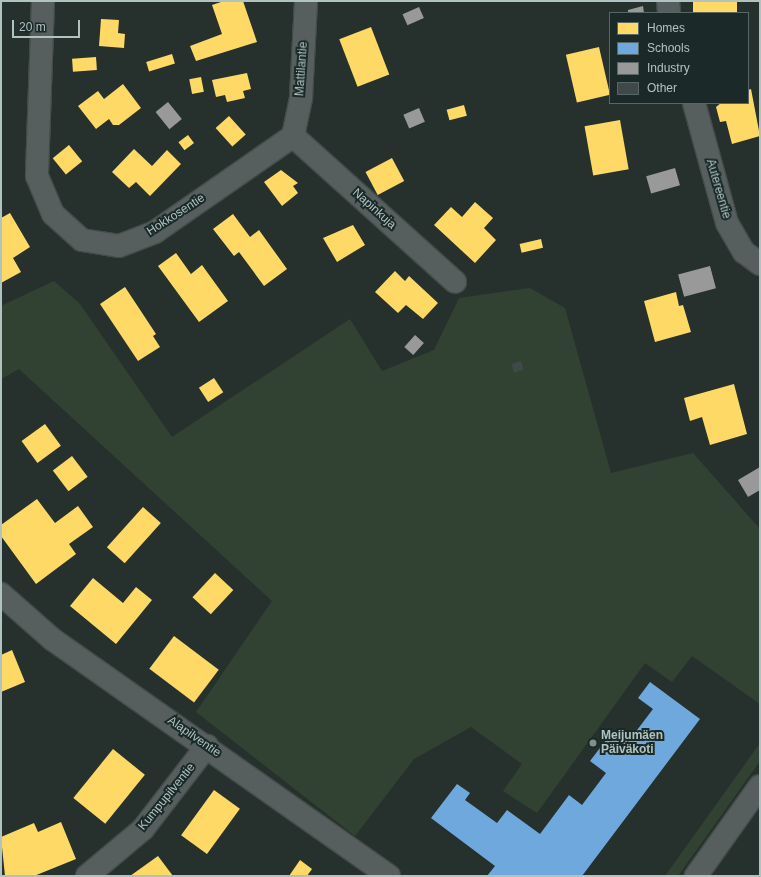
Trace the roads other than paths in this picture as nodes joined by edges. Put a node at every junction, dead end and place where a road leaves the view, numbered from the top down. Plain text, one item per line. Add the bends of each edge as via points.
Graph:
1 (43, 1) edge
2 (306, 1) edge
3 (668, 1) edge
4 (669, 12) edge
5 (694, 104) edge
6 (294, 136) junction
7 (760, 264) edge
8 (455, 282) dead end
9 (1, 594) edge
10 (207, 746) junction
11 (760, 786) edge
12 (87, 876) edge
13 (389, 876) edge
14 (696, 876) edge

1 - 6 street, Hokkosentie via 37,176 53,214 82,240 119,246 155,232
2 - 6 street, Mattilantie via 301,97
3 - 4 street
5 - 7 street, Autereentie via 727,223 744,252
6 - 8 street, Napinkuja
9 - 10 street, Alapilventie via 52,639
10 - 12 street, Kumpupilventie via 143,829
10 - 13 street, Alapilventie
11 - 14 street

